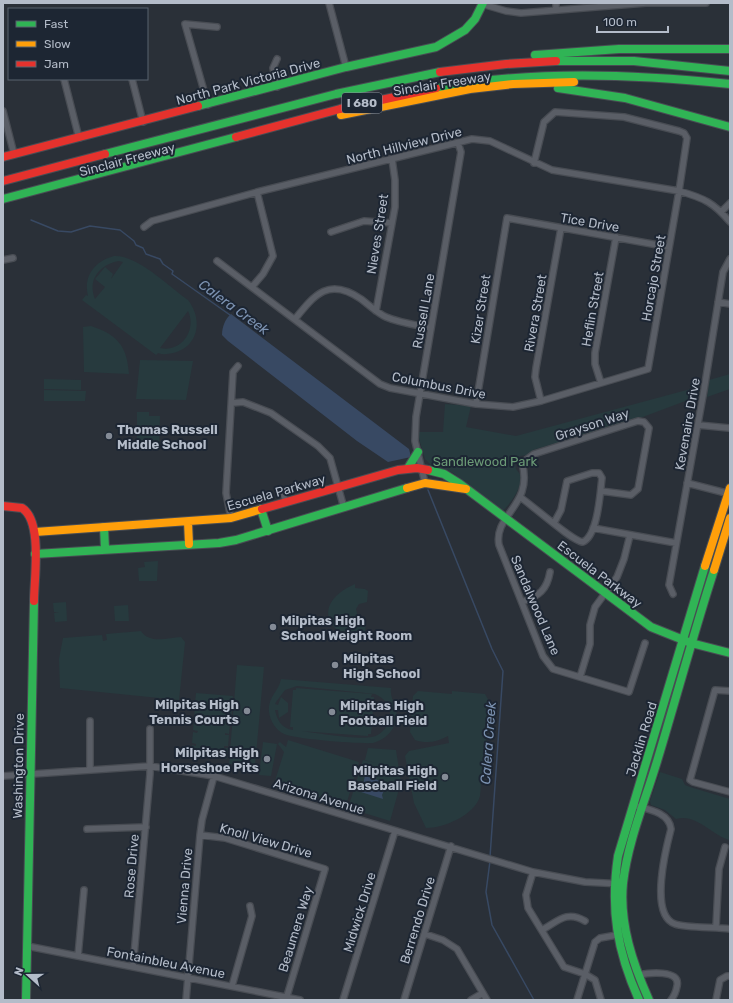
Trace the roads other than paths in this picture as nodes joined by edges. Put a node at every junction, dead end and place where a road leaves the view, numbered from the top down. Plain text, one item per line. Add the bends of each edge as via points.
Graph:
1 (330, 3) edge
2 (556, 3) edge
3 (706, 3) edge
4 (483, 4) edge
5 (556, 10) junction
6 (217, 27) dead end
7 (730, 49) edge
8 (277, 59) dead end
9 (346, 67) junction
10 (472, 67) junction
11 (730, 71) edge
12 (64, 80) edge
13 (132, 80) edge
14 (730, 84) edge
15 (277, 87) junction
16 (474, 89) junction
17 (730, 90) edge
18 (208, 105) junction
19 (3, 111) edge
20 (143, 122) junction
21 (730, 127) edge
22 (79, 138) junction
23 (458, 143) junction
24 (14, 154) junction
25 (3, 157) edge
26 (392, 159) junction
27 (534, 163) junction
28 (3, 182) edge
29 (679, 191) junction
30 (257, 192) junction
31 (3, 198) edge
32 (730, 203) edge
33 (3, 205) edge
34 (721, 212) junction
35 (507, 218) joint
36 (730, 222) edge
37 (392, 223) junction
38 (144, 227) dead end
39 (561, 228) junction
40 (331, 232) dead end
41 (616, 238) junction
42 (670, 247) junction
43 (13, 258) dead end
44 (730, 259) edge
45 (3, 260) edge
46 (217, 261) dead end
47 (252, 287) junction
48 (718, 302) junction
49 (730, 304) edge
50 (376, 311) junction
51 (295, 319) junction
52 (431, 328) junction
53 (238, 366) dead end
54 (648, 369) joint
55 (601, 383) junction
56 (420, 393) junction
57 (541, 402) junction
58 (232, 403) junction
59 (476, 404) junction
60 (698, 425) junction
61 (729, 428) dead end
62 (418, 452) junction
63 (534, 454) joint
64 (408, 468) junction
65 (423, 468) junction
66 (425, 483) junction
67 (688, 483) junction
68 (338, 487) junction
69 (467, 490) junction
70 (600, 491) junction
71 (284, 492) dead end
72 (729, 492) edge
73 (520, 497) junction
74 (286, 502) junction
75 (3, 506) edge
76 (344, 508) junction
77 (261, 509) junction
78 (230, 518) junction
79 (730, 518) edge
80 (506, 520) junction
81 (188, 522) junction
82 (554, 523) junction
83 (104, 527) junction
84 (593, 528) junction
85 (268, 531) junction
86 (35, 532) junction
87 (630, 535) junction
88 (676, 543) junction
89 (189, 544) junction
90 (105, 550) junction
91 (35, 554) junction
92 (550, 572) dead end
93 (606, 592) junction
94 (673, 594) dead end
95 (522, 602) junction
96 (682, 639) junction
97 (645, 643) dead end
98 (691, 643) junction
99 (730, 653) edge
100 (580, 677) junction
101 (730, 691) edge
102 (90, 721) dead end
103 (150, 730) dead end
104 (150, 766) junction
105 (90, 769) junction
106 (30, 775) junction
107 (3, 776) edge
108 (214, 776) junction
109 (730, 792) edge
110 (633, 805) junction
111 (642, 808) junction
112 (146, 827) junction
113 (87, 829) dead end
114 (395, 830) junction
115 (200, 835) junction
116 (451, 846) junction
117 (726, 847) dead end
118 (325, 869) joint
119 (533, 872) junction
120 (614, 884) junction
121 (623, 884) junction
122 (84, 890) dead end
123 (250, 906) dead end
124 (585, 921) dead end
125 (716, 927) junction
126 (730, 929) edge
127 (542, 930) junction
128 (425, 934) junction
129 (617, 934) junction
130 (27, 946) junction
131 (78, 956) junction
132 (133, 967) junction
133 (584, 974) junction
134 (638, 976) junction
135 (730, 976) edge
136 (187, 978) junction
137 (232, 986) junction
138 (483, 993) junction
139 (287, 996) junction
140 (26, 1000) edge
141 (186, 1000) edge
142 (300, 1000) edge
143 (343, 1000) edge
144 (404, 1000) edge
145 (471, 1000) edge
146 (487, 1000) edge
147 (577, 1000) edge
148 (601, 1000) edge
149 (639, 1000) edge
150 (649, 1000) edge
151 (670, 1000) edge
152 (716, 1000) edge

1 - 9 street
2 - 5 street
3 - 5 street via 646,3
4 - 5 street via 521,13
4 - 9 main road, North Park Victoria Drive via 465,30 436,47
6 - 18 street via 185,24
7 - 10 main road via 583,51 530,55
8 - 15 street via 273,68
9 - 15 main road, North Park Victoria Drive
10 - 11 main road, Sinclair Freeway / I 680 via 517,62 584,60 648,62
10 - 28 main road, Sinclair Freeway / I 680 via 333,94
12 - 22 street
13 - 20 street
14 - 31 main road, I 680 via 658,77 580,75 515,78 430,88 354,104
15 - 18 main road, North Park Victoria Drive
16 - 17 main road, Sinclair Freeway / I 680 via 513,84 598,81
16 - 21 main road via 536,87 604,92 654,103
16 - 33 main road, Sinclair Freeway / I 680 via 407,100 341,115
18 - 20 main road, North Park Victoria Drive
19 - 24 street
20 - 22 main road, North Park Victoria Drive
22 - 24 main road, North Park Victoria Drive
23 - 26 street, North Hillview Drive
23 - 27 street, North Hillview Drive via 472,139 490,141
23 - 52 street, Russell Lane via 461,152
24 - 25 main road, North Park Victoria Drive
26 - 30 street, North Hillview Drive
26 - 37 street, Nieves Street via 396,180
27 - 29 street, North Hillview Drive via 552,170
27 - 29 street, Horcajo Street via 544,122 555,112 624,117 684,133 687,145
29 - 34 street, North Hillview Drive via 711,202
29 - 42 street, Horcajo Street
30 - 38 street, North Hillview Drive via 152,221
30 - 47 street via 273,256
32 - 34 street
34 - 36 street, North Hillview Drive
35 - 39 street, Tice Drive
35 - 59 street, Kizer Street
37 - 40 street via 364,221
37 - 50 street, Nieves Street
39 - 41 street, Tice Drive
39 - 57 street, Rivera Street via 536,368
41 - 42 street, Tice Drive
41 - 55 street, Heflin Street via 595,354 595,364
42 - 54 street, Horcajo Street
43 - 45 street
44 - 48 street, Kevenaire Drive via 723,272
46 - 47 street, Columbus Drive
47 - 51 street, Columbus Drive
48 - 49 street
48 - 60 street, Kevenaire Drive
50 - 51 street via 340,289 320,292 308,302
50 - 52 street via 387,317
51 - 56 street, Columbus Drive via 380,384
52 - 56 street, Russell Lane
53 - 58 street via 233,372
54 - 55 street, Columbus Drive
55 - 57 street, Columbus Drive
56 - 59 street, Columbus Drive
56 - 62 street, Russell Lane via 415,433
57 - 59 street, Columbus Drive via 513,407
58 - 68 street via 243,402 272,413 318,446 330,458
58 - 78 street via 226,493
60 - 61 street
60 - 67 street, Kevenaire Drive
62 - 64 main road
62 - 65 street, Russell Lane
63 - 70 street, Grayson Way via 638,421 644,422 649,428 638,489 631,495
63 - 73 street, Sandalwood Lane via 522,463 525,475 524,489
64 - 65 main road, Escuela Parkway
64 - 68 main road, Escuela Parkway
65 - 66 street, Russell Lane
65 - 69 main road, Escuela Parkway via 454,479
66 - 69 main road, Escuela Parkway
66 - 76 main road, Escuela Parkway
67 - 72 street
67 - 88 street, Kevenaire Drive
68 - 74 main road, Escuela Parkway
68 - 76 street
69 - 80 main road, Escuela Parkway
70 - 82 street via 602,478 599,473 592,472 567,480 561,510
70 - 84 street
71 - 74 street
72 - 96 main road, Jacklin Road
73 - 80 street, Sandalwood Lane
73 - 82 street
74 - 77 main road, Escuela Parkway
75 - 86 main road, Washington Drive via 19,507 27,511 33,521
76 - 85 main road, Escuela Parkway
77 - 78 main road, Escuela Parkway
77 - 85 main road
78 - 81 main road, Escuela Parkway
79 - 98 main road, Jacklin Road
80 - 93 main road, Escuela Parkway
80 - 95 street, Sandalwood Lane via 500,529 498,540
81 - 83 main road, Escuela Parkway
81 - 89 main road
82 - 84 street via 581,542 586,540
83 - 86 main road, Escuela Parkway
83 - 90 main road
84 - 87 street
85 - 89 main road, Escuela Parkway via 219,543
86 - 91 main road, Washington Drive
87 - 88 street
87 - 93 street via 616,578
88 - 94 street, Kevenaire Drive via 669,585
89 - 90 main road, Escuela Parkway
90 - 91 main road, Escuela Parkway
91 - 106 main road, Washington Drive
92 - 95 street via 545,589
93 - 96 main road, Escuela Parkway via 651,627
93 - 100 street via 595,608 590,625 590,644
95 - 100 street, Sandalwood Lane via 543,656 553,669
96 - 98 main road, Escuela Parkway
96 - 110 main road, Jacklin Road
97 - 100 street, Sandalwood Lane via 629,692
98 - 99 main road, Escuela Parkway
98 - 111 main road, Jacklin Road
101 - 109 street via 715,690 690,780
102 - 105 street
103 - 104 street, Rose Drive
104 - 105 street, Arizona Avenue
104 - 108 street, Arizona Avenue
104 - 112 street, Rose Drive
105 - 106 street, Arizona Avenue
106 - 107 street, Arizona Avenue
106 - 130 main road, Washington Drive
108 - 114 street, Arizona Avenue
108 - 115 street, Vienna Drive
110 - 111 street
110 - 120 main road, Jacklin Road via 618,856
111 - 121 main road, Jacklin Road via 632,839
111 - 125 street via 663,815 670,823 662,872 662,908 666,917 674,924
112 - 113 street
112 - 132 street, Rose Drive
114 - 116 street, Arizona Avenue
114 - 143 street, Midwick Drive
115 - 118 street, Knoll View Drive via 225,838
115 - 136 street, Vienna Drive
116 - 119 street, Arizona Avenue
116 - 128 street, Berrendo Drive
117 - 125 street via 719,869
118 - 139 street, Beaumere Way
119 - 120 street, Arizona Avenue via 585,882
119 - 127 street via 526,895 528,908
120 - 121 street, Arizona Avenue
120 - 129 main road, Jacklin Road
121 - 134 main road, Jacklin Road via 625,932
122 - 131 street
123 - 137 street via 252,916
124 - 127 street via 576,916 568,916
125 - 126 street
127 - 133 street via 564,967
128 - 138 street via 443,940 457,949
128 - 144 street, Berrendo Drive
129 - 133 street via 600,938 595,942
129 - 149 main road, Jacklin Road via 630,980
130 - 131 street, Fontainbleu Avenue
130 - 140 main road, Washington Drive
131 - 132 street, Fontainbleu Avenue
132 - 136 street, Fontainbleu Avenue
133 - 147 street
133 - 148 street via 595,980
134 - 150 main road, Jacklin Road
134 - 151 street via 648,973 671,975 676,978 678,982 675,996
135 - 152 street via 720,980
136 - 137 street, Fontainbleu Avenue
136 - 141 street, Vienna Drive
137 - 139 street, Fontainbleu Avenue
138 - 145 street
138 - 146 street
139 - 142 street, Fontainbleu Avenue

